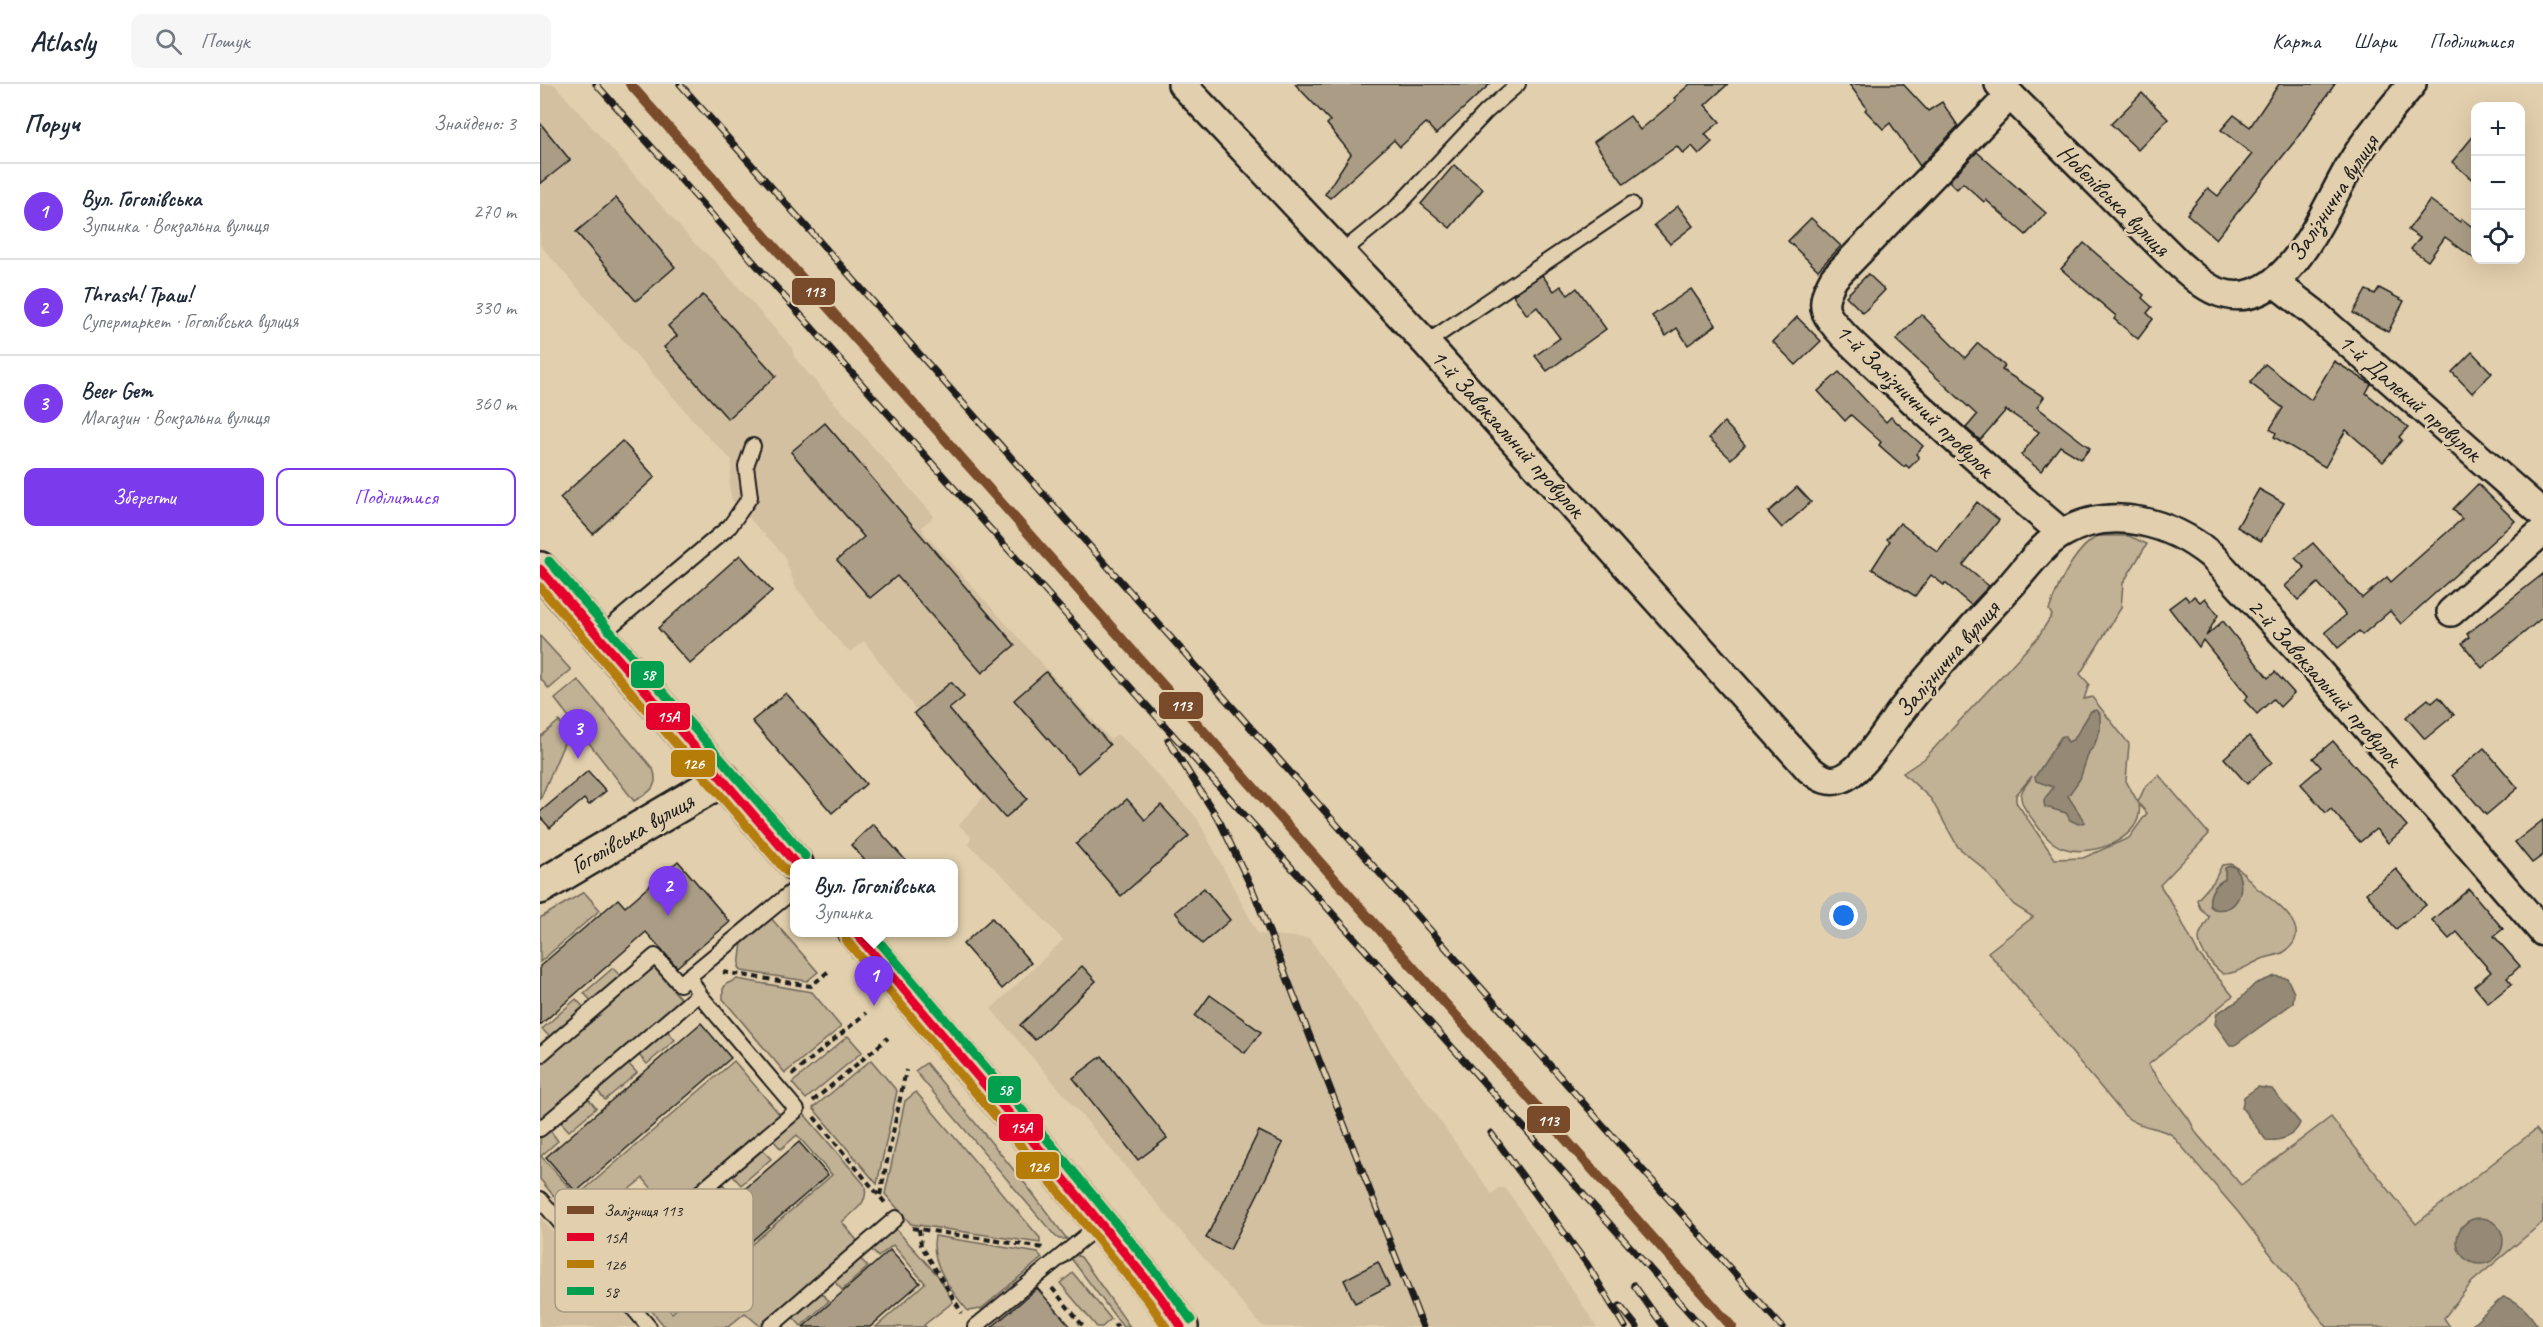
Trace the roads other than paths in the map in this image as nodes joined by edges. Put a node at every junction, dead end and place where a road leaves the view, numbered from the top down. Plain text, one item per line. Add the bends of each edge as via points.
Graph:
1 (1182, 84) edge
2 (1518, 84) edge
3 (2412, 84) edge
4 (2004, 90) edge
5 (1632, 204) dead end
6 (1342, 252) junction
7 (2275, 283) junction
8 (2241, 295) joint
9 (1426, 343) junction
10 (753, 446) dead end
11 (2543, 514) edge
12 (2543, 531) edge
13 (2062, 533) junction
14 (540, 569) edge
15 (540, 592) edge
16 (2451, 612) dead end
17 (598, 637) junction
18 (1832, 781) joint
19 (716, 783) junction
20 (791, 859) edge
21 (790, 878) edge
22 (540, 887) edge
23 (790, 894) edge
24 (2543, 932) edge
25 (841, 937) edge
26 (858, 937) edge
27 (694, 972) junction
28 (699, 994) junction
29 (540, 1055) edge
30 (540, 1129) edge
31 (705, 1189) edge
32 (540, 1199) edge
33 (555, 1217) edge
34 (896, 1218) road end
35 (1087, 1235) junction
36 (636, 1312) edge
37 (649, 1327) edge
38 (770, 1327) edge
39 (975, 1327) edge
40 (1158, 1327) edge
41 (1181, 1327) edge

1 - 6 street, 1-й Завокзальний провулок
2 - 6 lane via 1486,112 1396,208
3 - 7 street, Залізнична вулиця via 2351,164 2324,217
4 - 8 street, Нобелівська вулиця via 2180,265 2204,285 2223,294
4 - 13 street, 1-й Залізничний провулок via 1834,278 1824,300 1831,321 1858,349 1983,467
5 - 9 lane
6 - 9 street, 1-й Завокзальний провулок
7 - 8 street, Залізнична вулиця
7 - 11 street, 1-й Далекий провулок
9 - 18 street, 1-й Завокзальний провулок via 1809,769
10 - 17 lane via 746,466 750,497 730,526
12 - 16 street
13 - 18 street, Залізнична вулиця via 1979,620 1857,768
13 - 24 street, 2-й Завокзальний провулок via 2114,518 2140,520 2185,537 2211,555 2318,671
14 - 17 main road
15 - 19 main road
17 - 19 main road
19 - 20 main road
19 - 21 main road
19 - 22 main road, Гоголівська вулиця
23 - 27 lane
25 - 35 main road
26 - 41 main road via 1098,1219
27 - 28 lane
27 - 29 lane via 680,984 655,956
28 - 30 lane
28 - 31 lane via 777,1087 801,1108
32 - 33 lane
34 - 38 lane
35 - 39 lane
35 - 40 main road
36 - 37 lane

